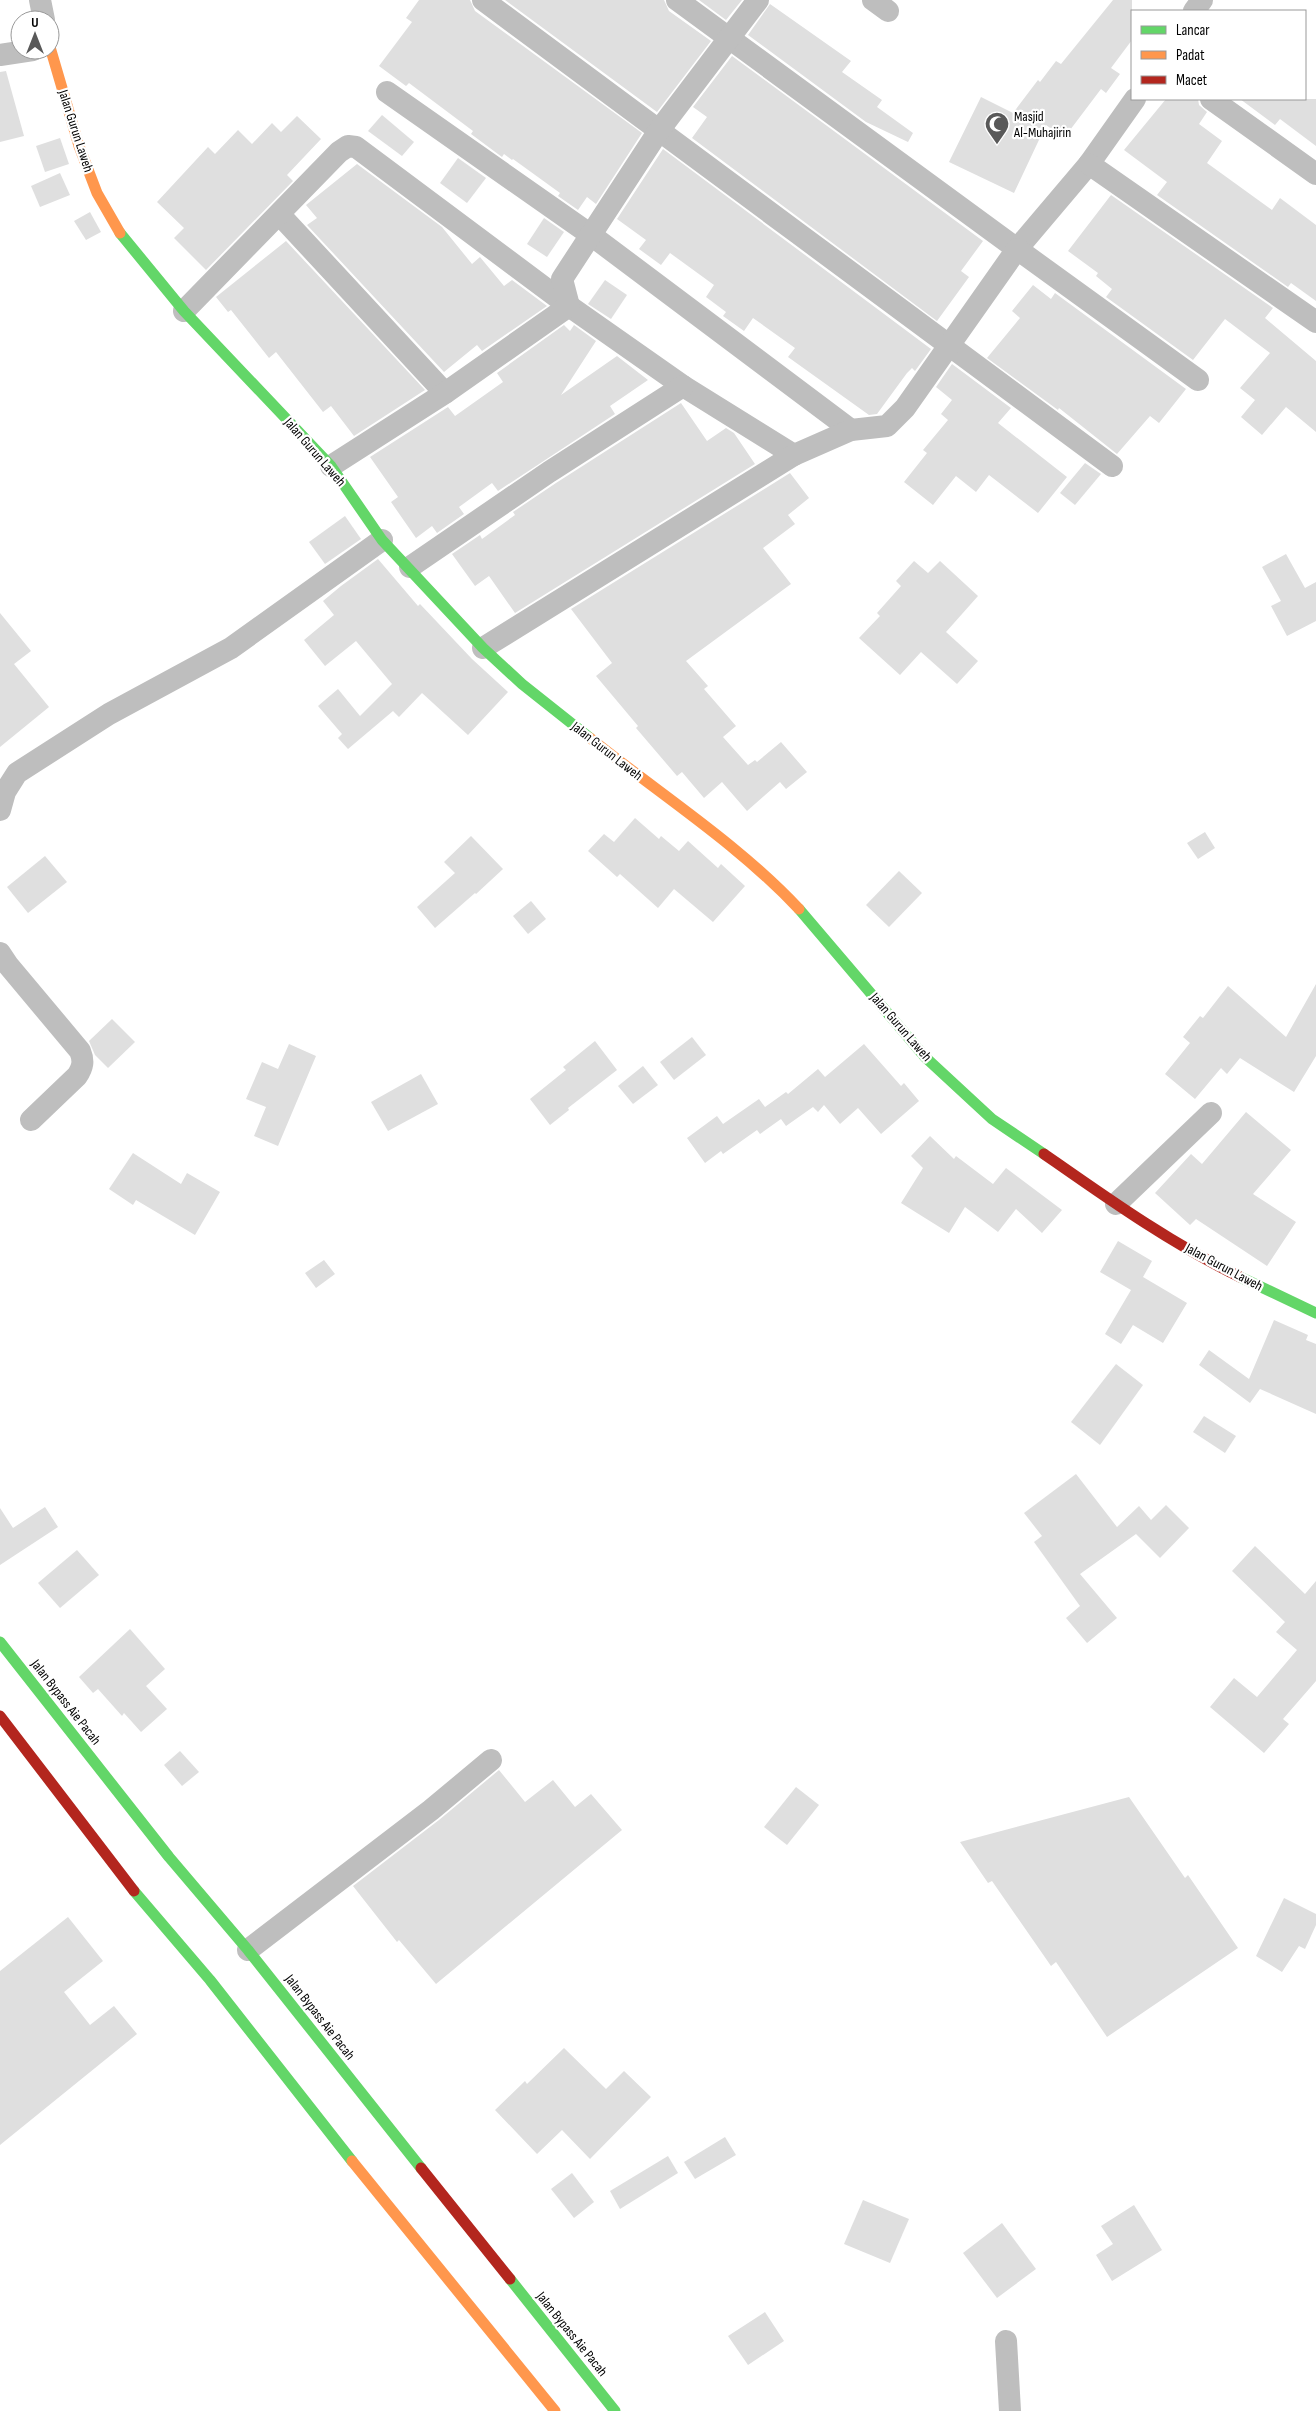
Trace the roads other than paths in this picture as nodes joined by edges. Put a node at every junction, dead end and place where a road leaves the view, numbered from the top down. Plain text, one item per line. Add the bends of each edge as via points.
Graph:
1 (483, 0) edge
2 (677, 0) edge
3 (758, 0) edge
4 (730, 39) junction
5 (54, 60) edge
6 (387, 92) dead end
7 (1134, 100) edge
8 (1212, 100) edge
9 (660, 128) junction
10 (1089, 164) junction
11 (1316, 174) edge
12 (280, 215) junction
13 (590, 234) junction
14 (1017, 249) junction
15 (570, 306) junction
16 (184, 311) junction
17 (1316, 322) edge
18 (948, 346) junction
19 (1198, 380) dead end
20 (683, 386) junction
21 (444, 393) junction
22 (851, 430) junction
23 (794, 455) junction
24 (331, 466) junction
25 (1112, 466) dead end
26 (382, 540) junction
27 (410, 567) junction
28 (483, 648) junction
29 (0, 810) edge
30 (0, 953) edge
31 (1211, 1112) dead end
32 (31, 1120) dead end
33 (1116, 1204) junction
34 (1316, 1313) edge
35 (0, 1642) edge
36 (0, 1716) edge
37 (491, 1760) dead end
38 (248, 1950) junction
39 (1006, 2341) dead end
40 (555, 2411) edge
41 (615, 2411) edge
42 (1010, 2411) edge

1 - 9 street
2 - 4 street
3 - 4 street
4 - 9 street
4 - 14 street
5 - 16 main road, Jalan Gurun Laweh via 79,146 97,193 121,236
6 - 13 street
7 - 10 street
8 - 11 street
9 - 13 street
9 - 18 street
10 - 14 street
10 - 17 street
12 - 15 street via 340,152 348,146 356,148
12 - 16 street
12 - 21 street
13 - 15 street via 562,278
13 - 22 street
14 - 18 street
14 - 19 street
15 - 20 street
15 - 21 street
16 - 24 main road, Jalan Gurun Laweh
18 - 22 street via 905,408 887,426
18 - 25 street
20 - 23 street
20 - 27 street
21 - 24 street
22 - 23 street
23 - 28 street
24 - 26 main road, Jalan Gurun Laweh
26 - 27 main road, Jalan Gurun Laweh
26 - 29 street via 231,648 109,714 17,773 4,792
27 - 28 main road, Jalan Gurun Laweh
28 - 33 main road, Jalan Gurun Laweh via 522,684 620,762 711,828 773,881 825,937 925,1057 992,1119
30 - 32 street via 80,1051 83,1059 77,1076
31 - 33 street
33 - 34 main road, Jalan Gurun Laweh via 1204,1259
35 - 38 main road, Jalan Bypass Aie Pacah via 169,1857
36 - 40 main road via 128,1884 210,1980 346,2155
37 - 38 street
38 - 41 main road, Jalan Bypass Aie Pacah
39 - 42 street

